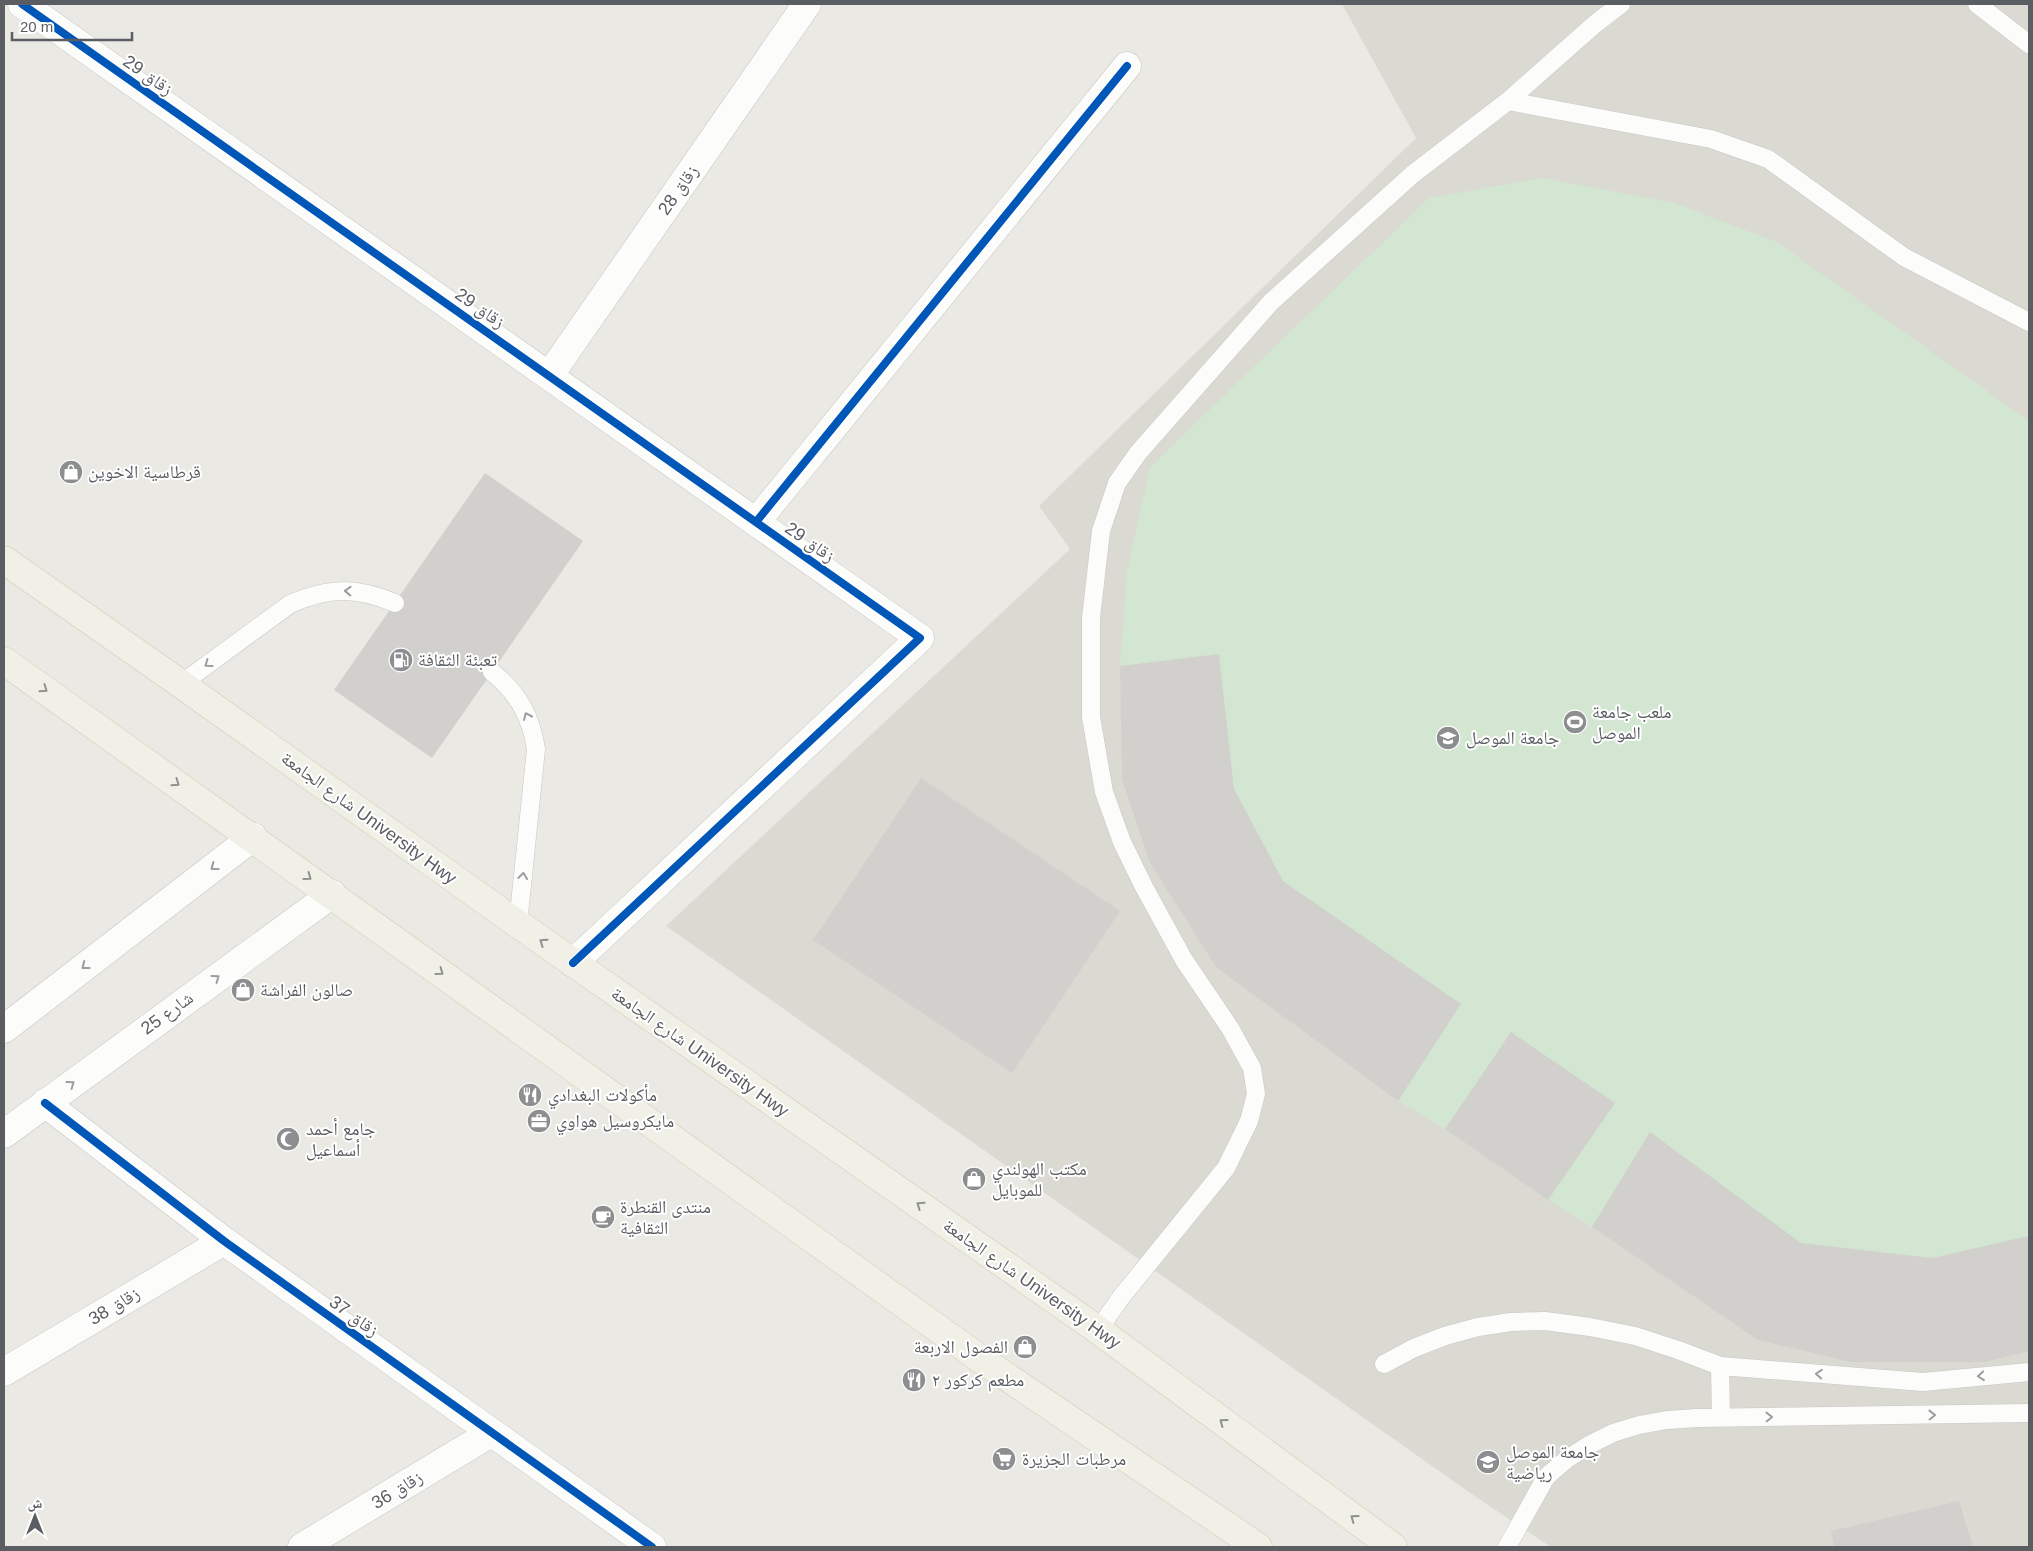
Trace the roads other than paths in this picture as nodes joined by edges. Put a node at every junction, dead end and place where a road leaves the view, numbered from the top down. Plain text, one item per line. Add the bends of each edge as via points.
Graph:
1 (22, 4) edge
2 (807, 4) edge
3 (1621, 4) edge
4 (1977, 4) edge
5 (2029, 44) edge
6 (1127, 66) dead end
7 (1508, 101) junction
8 (2029, 322) edge
9 (550, 376) junction
10 (756, 522) junction
11 (4, 560) edge
12 (395, 603) dead end
13 (4, 660) edge
14 (492, 672) dead end
15 (181, 684) junction
16 (253, 837) junction
17 (332, 894) junction
18 (518, 924) junction
19 (573, 963) junction
20 (4, 1029) edge
21 (45, 1103) junction
22 (4, 1134) edge
23 (224, 1241) junction
24 (1098, 1330) junction
25 (1384, 1364) dead end
26 (1720, 1366) junction
27 (4, 1372) edge
28 (2029, 1372) edge
29 (2029, 1413) edge
30 (1721, 1418) junction
31 (491, 1434) junction
32 (302, 1547) edge
33 (652, 1547) edge
34 (1258, 1547) edge
35 (1393, 1547) edge
36 (1507, 1547) edge

1 - 9 street, زقاق 29
2 - 9 street, زقاق 28
3 - 7 lane
4 - 5 lane
6 - 10 street
7 - 8 lane via 1710,139 1768,159 1904,257
7 - 24 lane via 1413,174 1272,302 1138,453 1116,483 1102,531 1091,618 1091,717 1104,792 1122,842 1144,887 1184,960 1230,1028 1252,1068 1256,1094 1249,1121 1226,1168
9 - 10 street, زقاق 29
10 - 19 street, زقاق 29 via 920,638
11 - 15 main road, شارع الجامعة University Hwy
12 -> 15 lane via 375,594 353,590 331,590 310,595 290,604
13 -> 16 main road
18 -> 14 lane via 536,749 530,722 518,698
15 - 18 main road, شارع الجامعة University Hwy
16 -> 17 main road
16 -> 20 street
21 -> 17 street, شارع 25
17 -> 34 main road via 982,1360
19 -> 18 main road, شارع الجامعة University Hwy
24 -> 19 main road, شارع الجامعة University Hwy
21 - 22 street, شارع 25
21 - 23 street, زقاق 37
23 - 27 street, زقاق 38
23 - 31 street, زقاق 37
35 -> 24 main road, شارع الجامعة University Hwy
25 - 26 lane via 1414,1348 1478,1327 1545,1321 1635,1336
28 -> 26 lane via 1922,1382
26 - 30 lane
30 -> 29 lane
30 - 36 lane via 1668,1420 1639,1425 1589,1445 1546,1477
31 - 32 street, زقاق 36
31 - 33 street, زقاق 37

